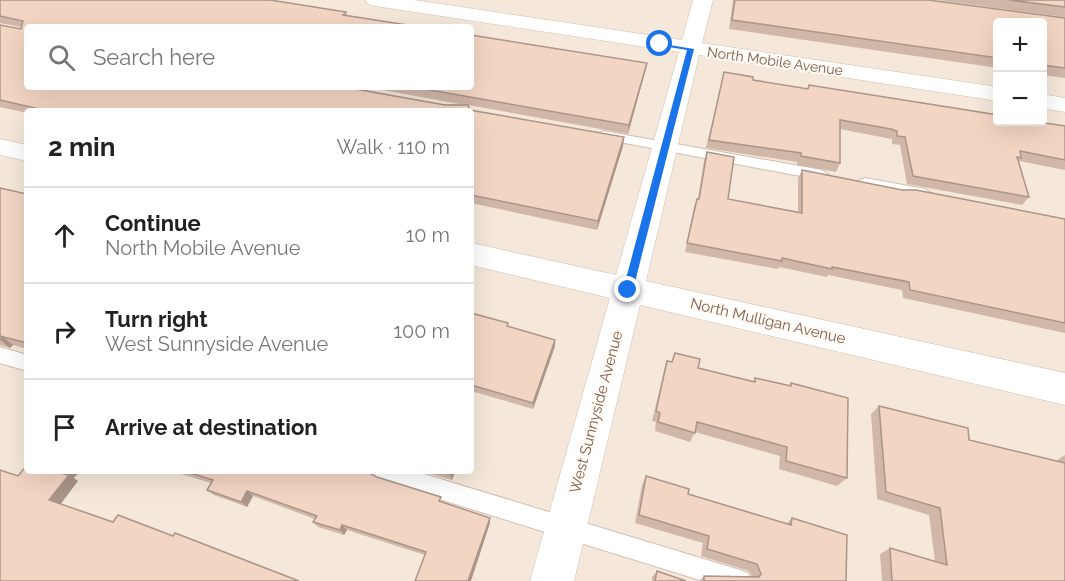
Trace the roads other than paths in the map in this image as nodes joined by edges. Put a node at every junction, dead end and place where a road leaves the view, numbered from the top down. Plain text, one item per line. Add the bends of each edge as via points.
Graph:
1 (375, 0) edge
2 (703, 0) edge
3 (691, 49) junction
4 (993, 93) edge
5 (1047, 102) edge
6 (1065, 105) edge
7 (584, 132) edge
8 (665, 146) junction
9 (0, 147) edge
10 (24, 152) edge
11 (834, 177) edge
12 (857, 182) edge
13 (938, 196) edge
14 (474, 255) edge
15 (628, 290) junction
16 (0, 355) edge
17 (24, 362) edge
18 (1065, 389) edge
19 (391, 474) edge
20 (566, 527) junction
21 (552, 581) edge
22 (740, 581) edge

1 - 3 street, North Mobile Avenue
2 - 3 street, West Sunnyside Avenue
3 - 4 street, North Mobile Avenue
3 - 8 street, West Sunnyside Avenue
5 - 6 street
7 - 8 lane
8 - 11 lane
8 - 15 street, West Sunnyside Avenue
9 - 10 street
12 - 13 lane
14 - 15 street, North Mulligan Avenue
15 - 18 street, North Mulligan Avenue
15 - 20 street, West Sunnyside Avenue
16 - 17 lane
19 - 20 lane
20 - 21 street, West Sunnyside Avenue
20 - 22 lane

